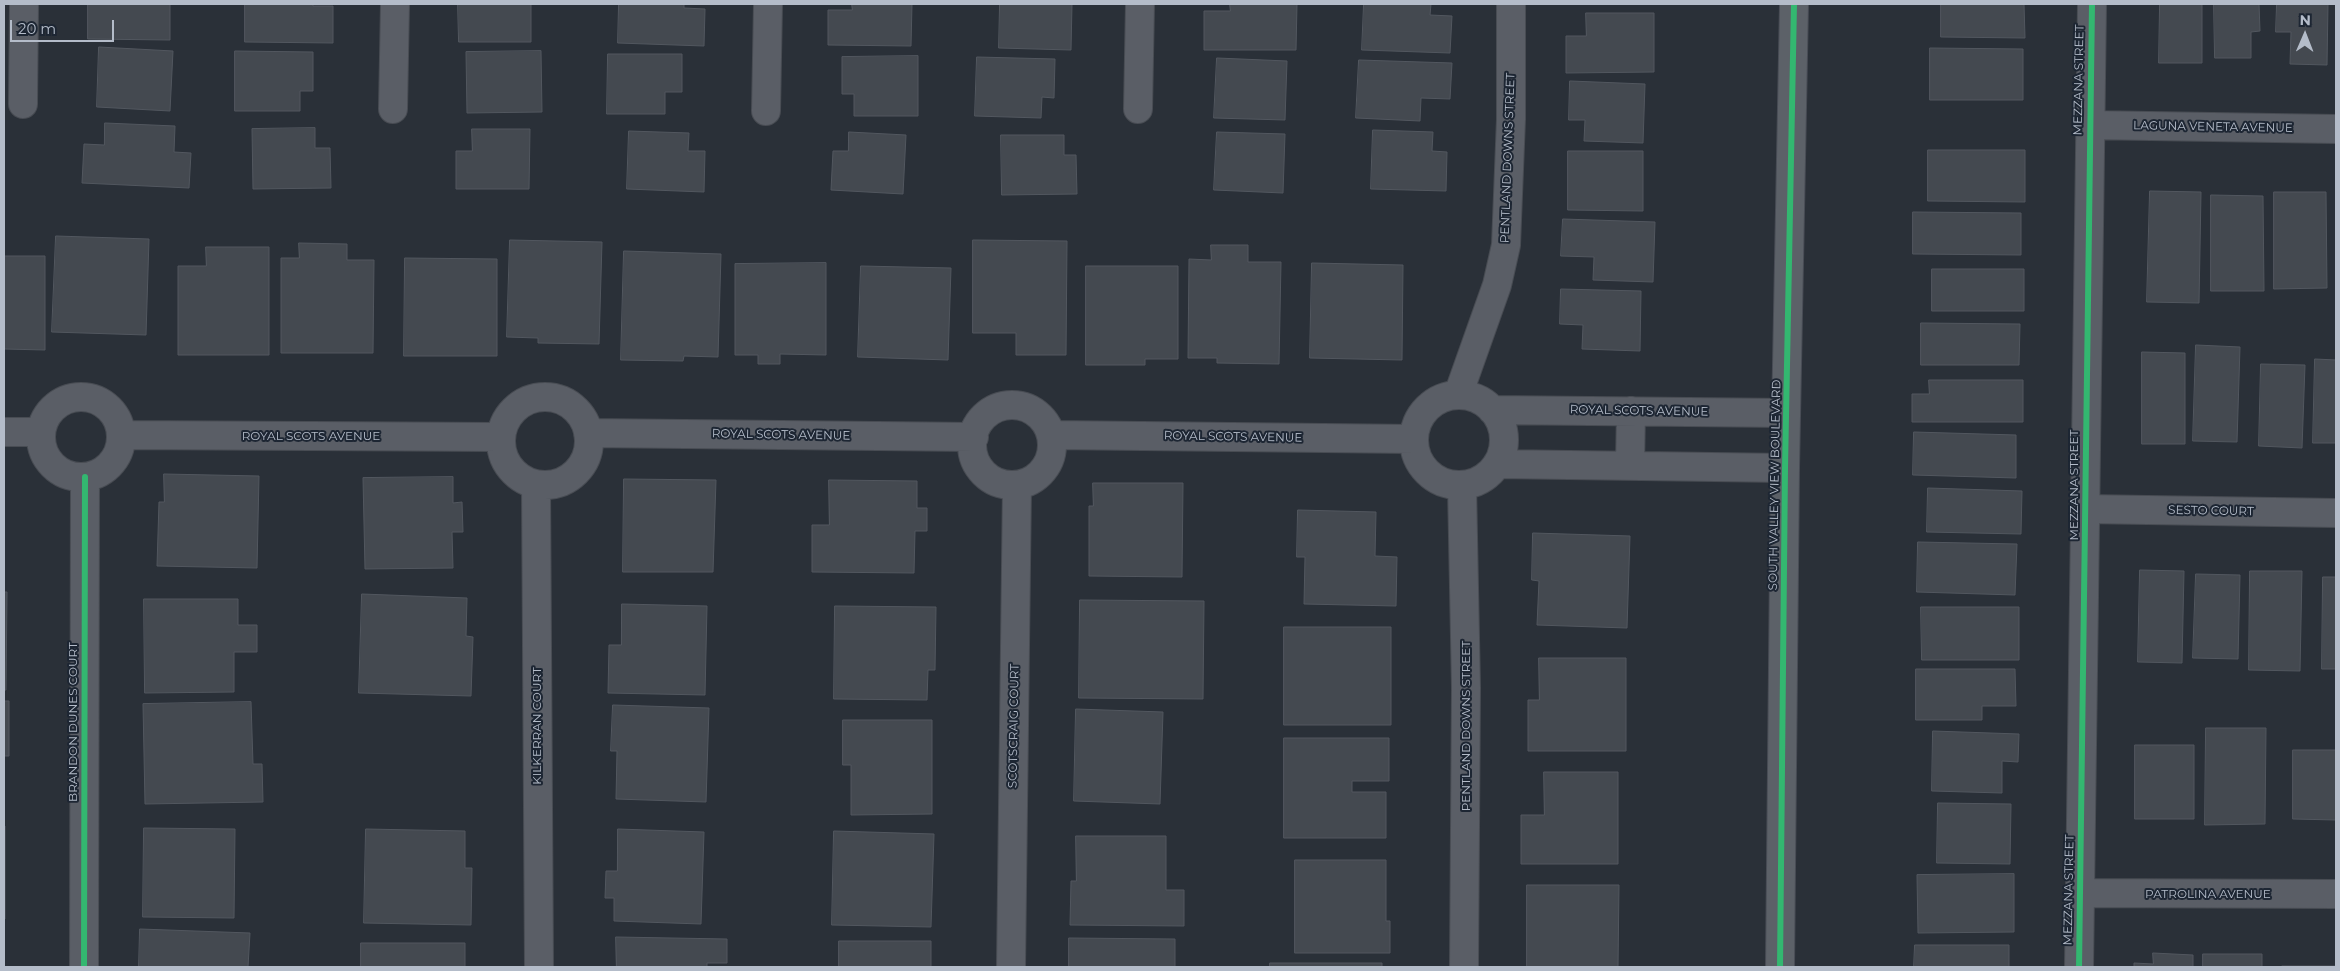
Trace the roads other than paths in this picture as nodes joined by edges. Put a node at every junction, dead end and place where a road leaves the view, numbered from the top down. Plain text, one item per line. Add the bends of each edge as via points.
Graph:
1 (24, 4) edge
2 (395, 4) edge
3 (768, 4) edge
4 (1140, 4) edge
5 (1511, 4) edge
6 (1794, 4) edge
7 (2092, 4) edge
8 (23, 104) dead end
9 (393, 109) dead end
10 (1138, 109) dead end
11 (766, 111) dead end
12 (2089, 125) junction
13 (2336, 129) edge
14 (1458, 395) junction
15 (1492, 410) junction
16 (1631, 411) junction
17 (1786, 413) junction
18 (4, 432) edge
19 (41, 432) junction
20 (588, 433) junction
21 (122, 435) junction
22 (1052, 435) junction
23 (500, 437) junction
24 (974, 437) junction
25 (1414, 439) junction
26 (1497, 464) junction
27 (1630, 466) junction
28 (1785, 468) junction
29 (84, 477) junction
30 (536, 485) junction
31 (1017, 485) junction
32 (1462, 486) junction
33 (2085, 509) junction
34 (2336, 513) edge
35 (2080, 893) junction
36 (2336, 894) edge
37 (84, 967) edge
38 (538, 967) edge
39 (1011, 967) edge
40 (1464, 967) edge
41 (1780, 967) edge
42 (2079, 967) edge

1 - 8 street
2 - 9 street
3 - 11 street
4 - 10 street
5 - 14 street, PENTLAND DOWNS STREET via 1506,246 1497,286
6 - 17 main road, SOUTH VALLEY VIEW BOULEVARD
7 - 12 street, MEZZANA STREET
12 - 13 street, LAGUNA VENETA AVENUE
12 - 33 street, MEZZANA STREET
14 - 15 street via 1472,397
14 - 25 street via 1431,404 1420,416
15 - 16 street, ROYAL SCOTS AVENUE
15 - 26 street via 1503,430 1504,444
16 - 17 street, ROYAL SCOTS AVENUE
16 - 27 street
17 - 28 main road, SOUTH VALLEY VIEW BOULEVARD
18 - 19 street
19 - 21 street via 49,414 64,401 76,397 102,402 119,422
19 - 29 street via 45,455 52,465 61,472
20 - 23 street via 578,412 567,403 538,397 512,411
20 - 24 street, ROYAL SCOTS AVENUE
20 - 30 street via 588,453 574,475 550,486
21 - 23 street, ROYAL SCOTS AVENUE
21 - 29 street via 115,459 107,468
22 - 24 street via 1035,412 1022,406 1008,406 994,409 983,418
22 - 25 street, ROYAL SCOTS AVENUE
22 - 31 street via 1049,461 1042,473
23 - 30 street via 503,457 513,473
24 - 31 street via 974,457 980,469 990,479 1004,485
25 - 32 street via 1418,462 1428,474 1442,482
26 - 27 street
26 - 32 street via 1478,481
27 - 28 street
28 - 41 main road, SOUTH VALLEY VIEW BOULEVARD
29 - 37 street, BRANDON DUNES COURT
30 - 38 street, KILKERRAN COURT
31 - 39 street, SCOTSCRAIG COURT
32 - 40 street, PENTLAND DOWNS STREET via 1466,688
33 - 34 street, SESTO COURT
33 - 35 street, MEZZANA STREET
35 - 36 street, PATROLINA AVENUE
35 - 42 street, MEZZANA STREET

